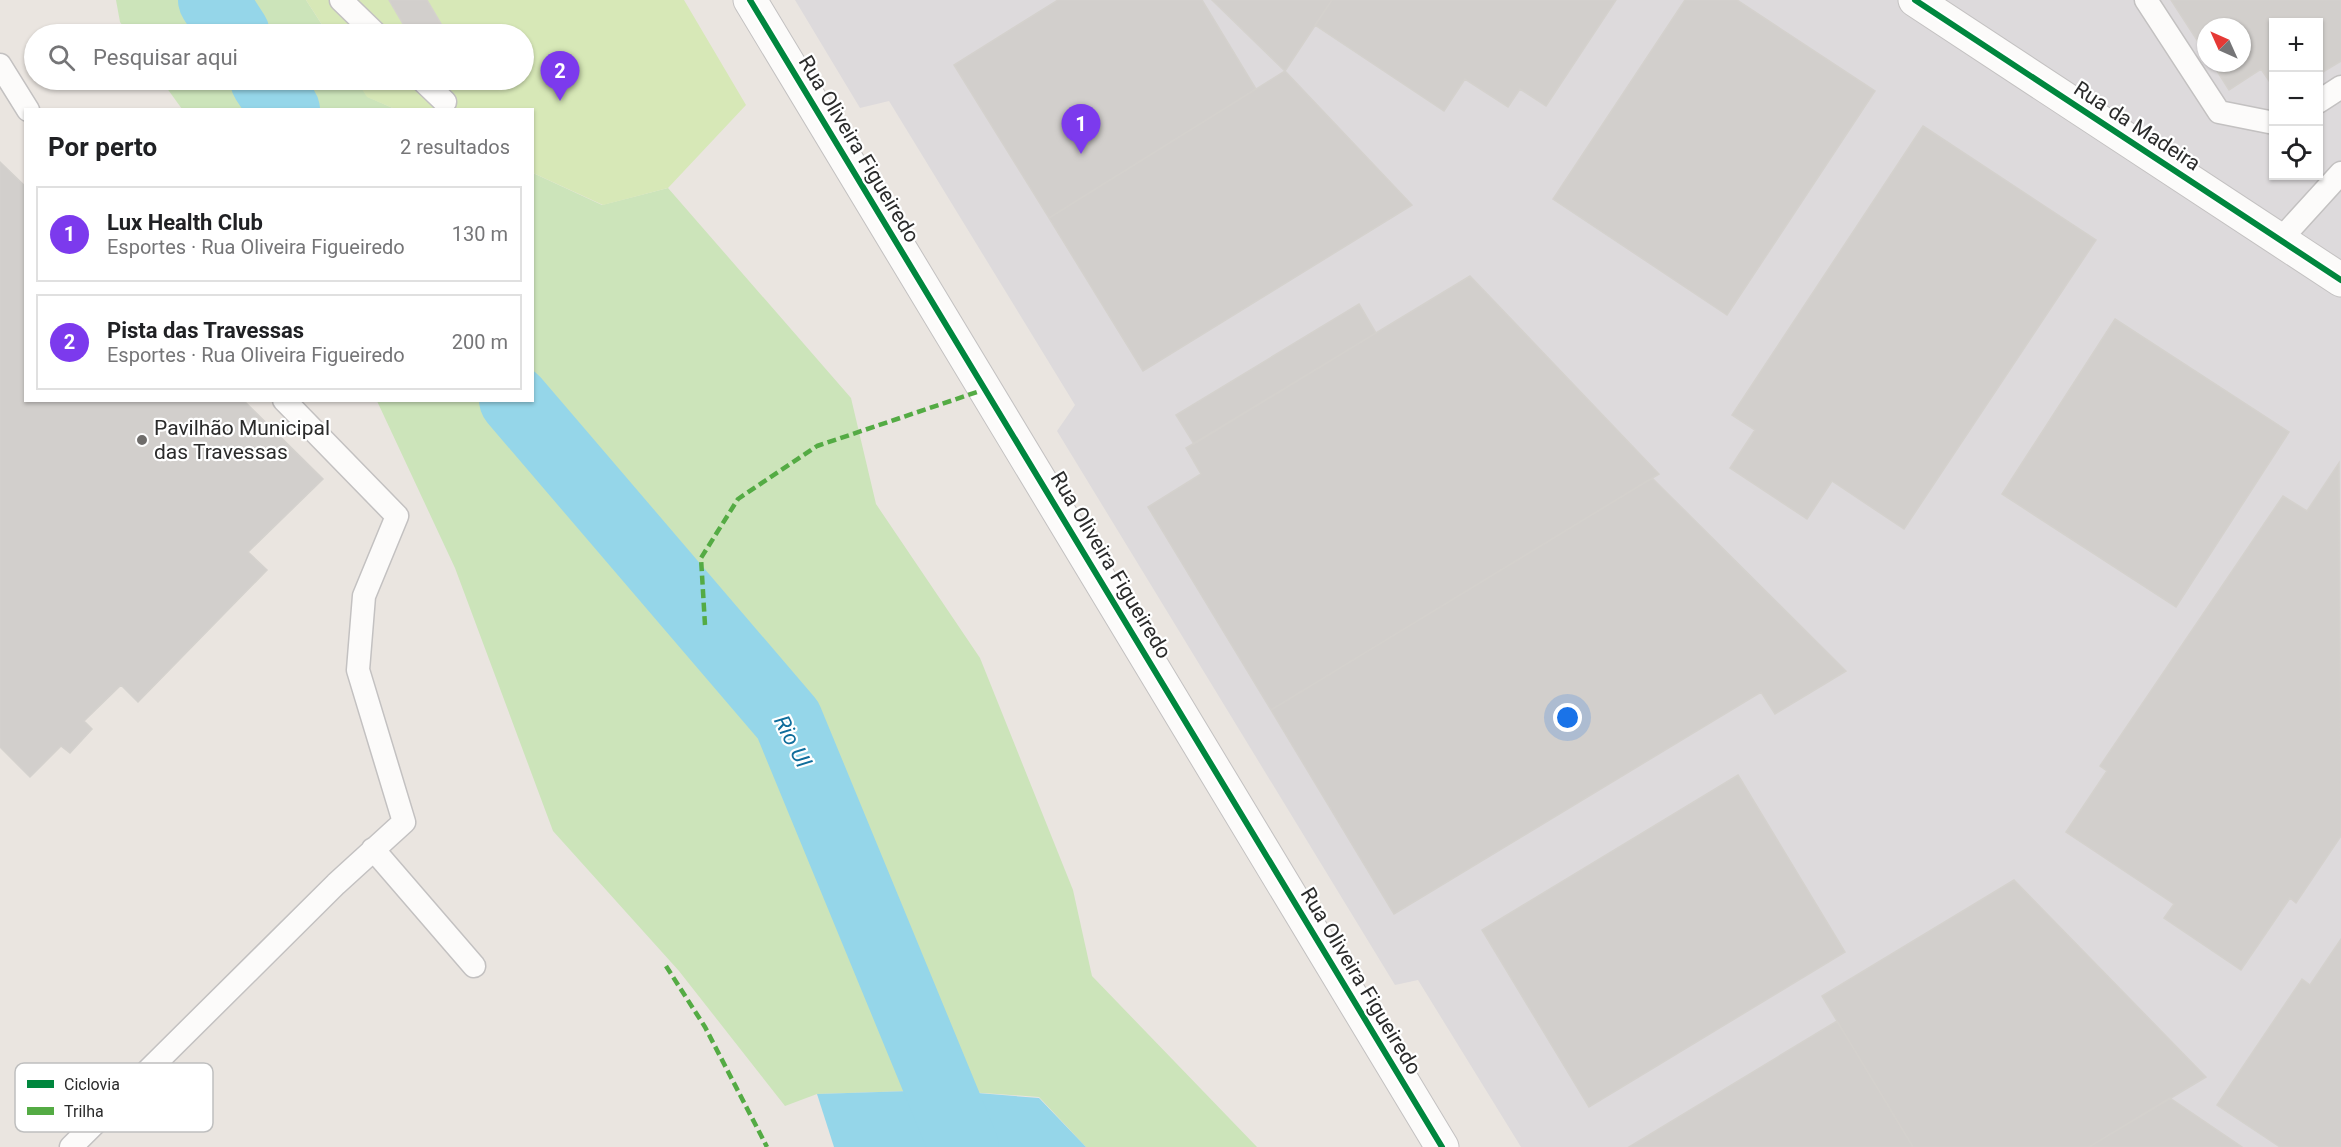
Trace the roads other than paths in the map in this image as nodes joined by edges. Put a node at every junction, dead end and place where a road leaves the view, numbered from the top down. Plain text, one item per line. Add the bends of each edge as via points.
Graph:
1 (341, 0) edge
2 (750, 0) edge
3 (1915, 0) edge
4 (2146, 0) edge
5 (366, 24) edge
6 (0, 65) edge
7 (2341, 87) edge
8 (432, 90) edge
9 (2323, 99) edge
10 (445, 102) dead end
11 (27, 108) edge
12 (2269, 122) edge
13 (2341, 173) edge
14 (2280, 240) junction
15 (2341, 280) edge
16 (286, 402) edge
17 (373, 849) junction
18 (474, 966) dead end
19 (156, 1063) edge
20 (86, 1132) edge
21 (71, 1147) edge
22 (1442, 1147) edge

1 - 5 lane
2 - 22 street, Rua Oliveira Figueiredo
3 - 14 street, Rua da Madeira
4 - 12 lane via 2219,112
6 - 11 lane
7 - 9 lane
8 - 10 lane
13 - 14 lane
14 - 15 street, Rua da Madeira
16 - 17 lane via 397,516 364,596 358,670 404,822
17 - 18 lane
17 - 19 lane
20 - 21 lane

